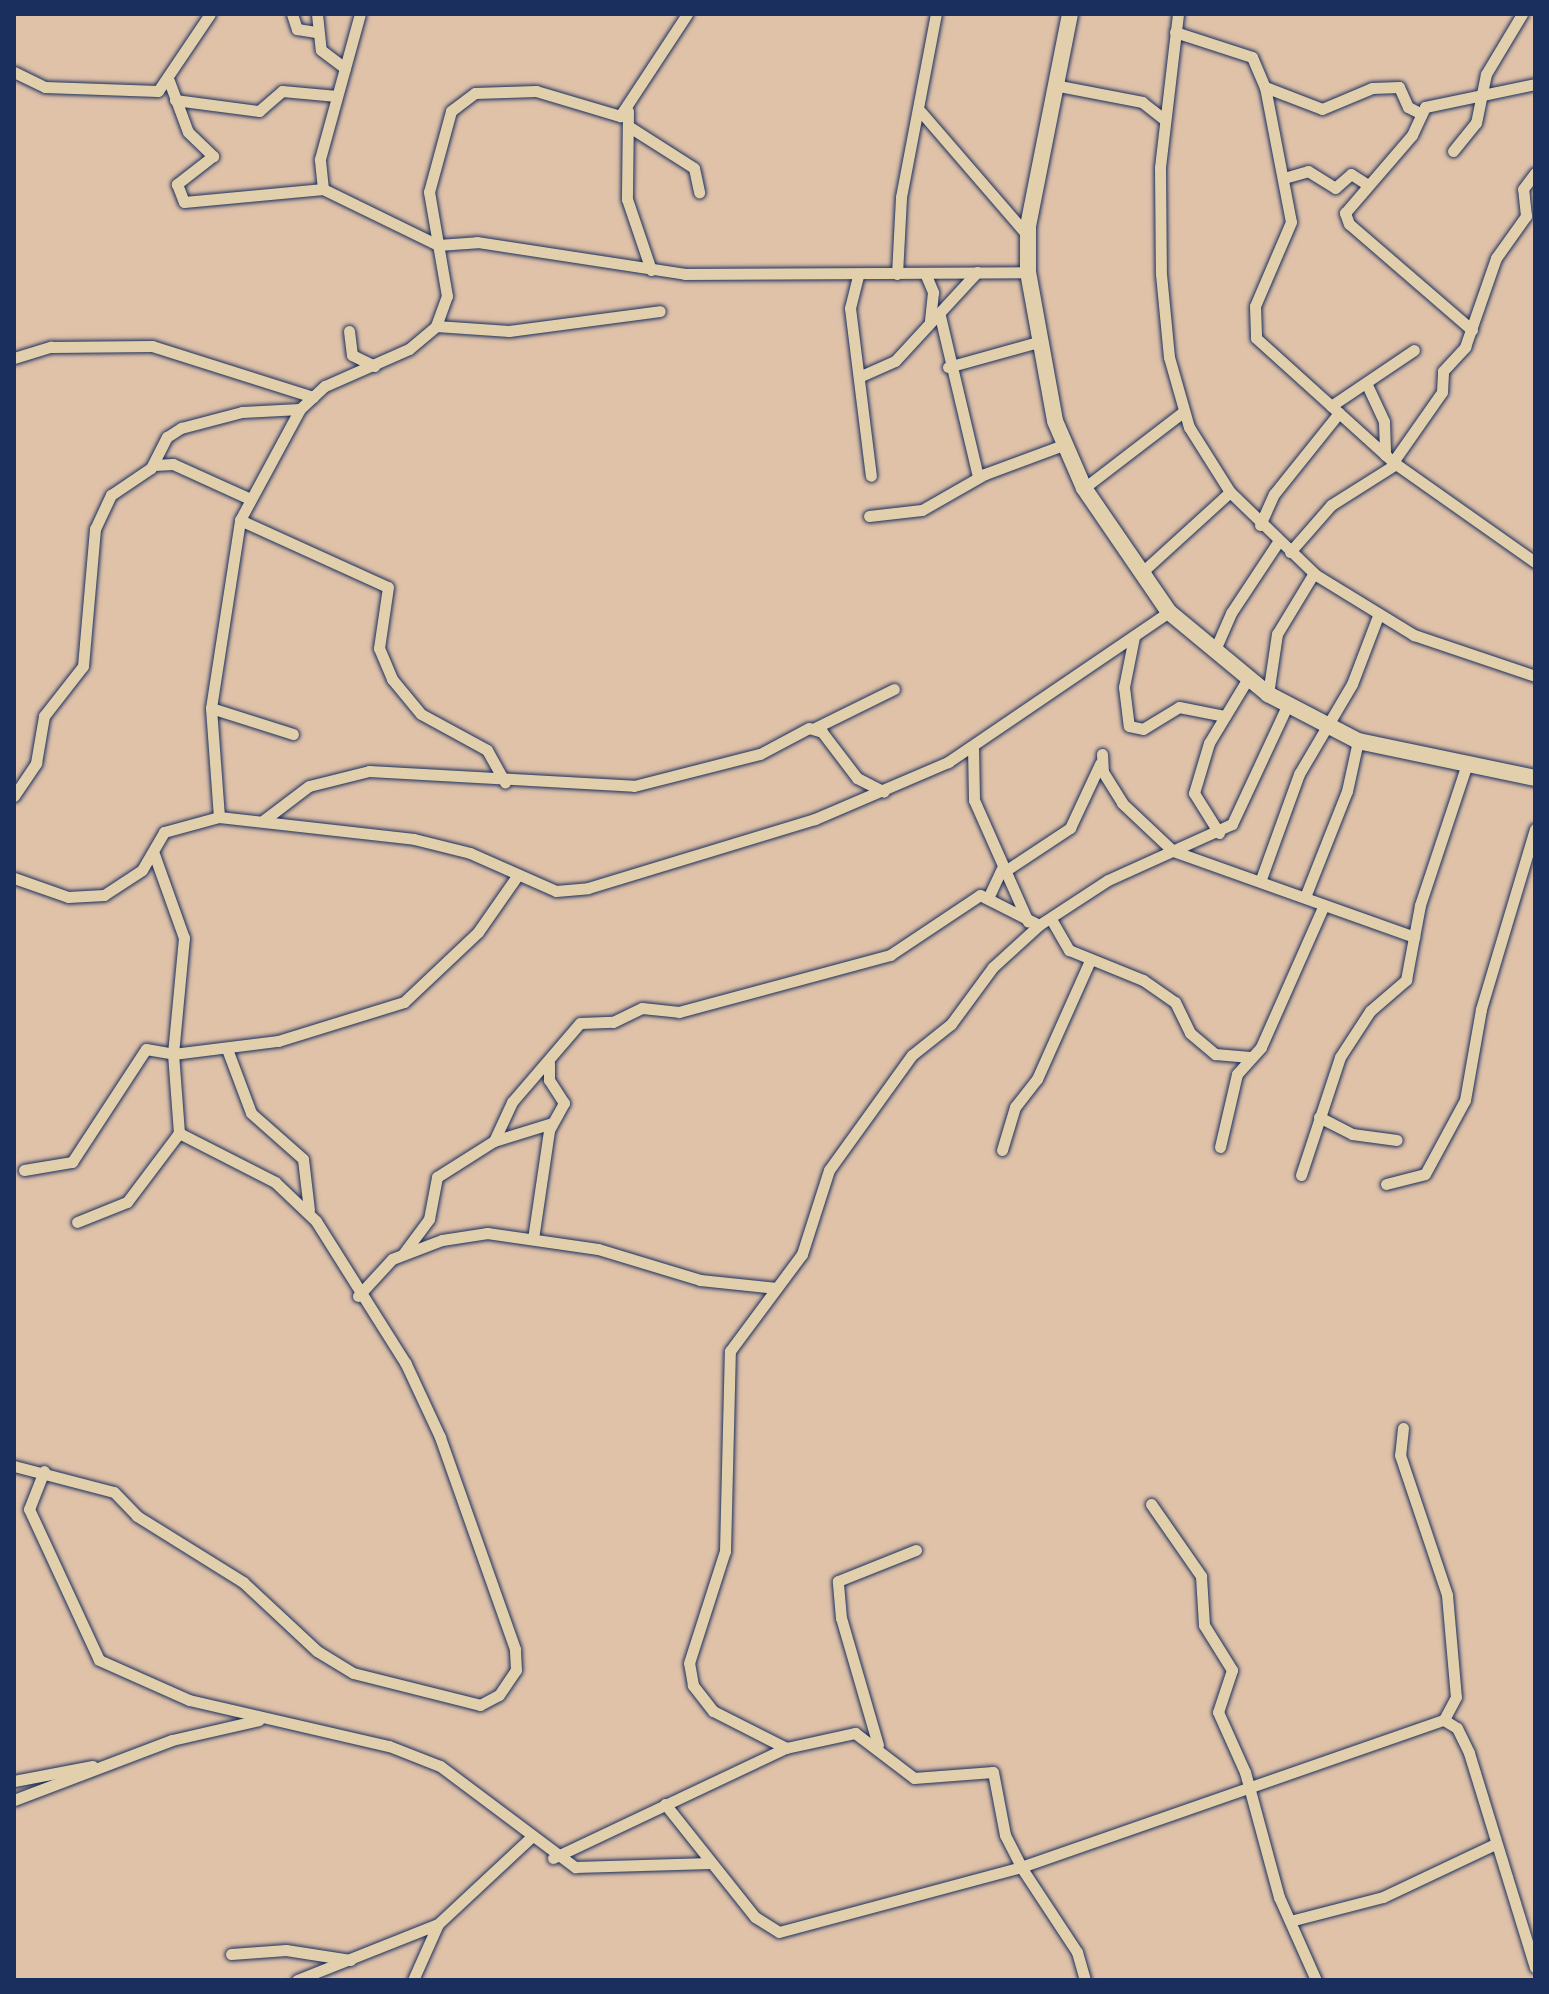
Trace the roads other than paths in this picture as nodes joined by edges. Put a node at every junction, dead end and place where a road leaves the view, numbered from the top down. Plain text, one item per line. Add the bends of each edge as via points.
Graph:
1 (210, 14) edge
2 (292, 14) edge
3 (317, 14) edge
4 (360, 14) edge
5 (687, 14) edge
6 (936, 14) edge
7 (1070, 14) edge
8 (1178, 14) edge
9 (1522, 14) edge
10 (316, 32) junction
11 (1175, 32) junction
12 (345, 68) junction
13 (14, 72) edge
14 (169, 81) junction
15 (1535, 84) edge
16 (1054, 85) junction
17 (1265, 87) junction
18 (337, 96) junction
19 (1480, 97) junction
20 (175, 100) junction
21 (628, 111) junction
22 (921, 112) junction
23 (1420, 113) junction
24 (1165, 120) junction
25 (628, 126) junction
26 (1453, 151) dead end
27 (1535, 173) edge
28 (1284, 178) junction
29 (1368, 185) junction
30 (323, 189) junction
31 (699, 192) dead end
32 (1028, 235) junction
33 (438, 245) junction
34 (651, 270) junction
35 (977, 272) junction
36 (1028, 272) junction
37 (925, 273) junction
38 (897, 274) junction
39 (858, 276) junction
40 (660, 311) dead end
41 (935, 319) junction
42 (436, 326) junction
43 (1472, 330) junction
44 (349, 331) dead end
45 (1038, 342) junction
46 (1414, 350) dead end
47 (15, 357) edge
48 (375, 366) junction
49 (948, 367) junction
50 (861, 376) junction
51 (1368, 387) junction
52 (313, 397) junction
53 (300, 409) junction
54 (1335, 410) junction
55 (1183, 412) junction
56 (1063, 445) junction
57 (1391, 461) junction
58 (154, 465) junction
59 (871, 476) dead end
60 (978, 477) junction
61 (1084, 488) junction
62 (1230, 492) junction
63 (248, 498) junction
64 (869, 516) dead end
65 (240, 520) junction
66 (1260, 525) junction
67 (1278, 542) junction
68 (1290, 552) junction
69 (1535, 562) edge
70 (1141, 573) junction
71 (1314, 573) junction
72 (1169, 612) junction
73 (1378, 616) junction
74 (1134, 637) junction
75 (1214, 652) junction
76 (1535, 676) edge
77 (1247, 680) junction
78 (894, 689) dead end
79 (1268, 694) junction
80 (1287, 706) junction
81 (211, 708) junction
82 (1225, 716) junction
83 (815, 728) junction
84 (1324, 729) junction
85 (293, 734) dead end
86 (1358, 741) junction
87 (973, 747) junction
88 (1467, 764) junction
89 (1535, 778) edge
90 (505, 782) junction
91 (884, 792) junction
92 (14, 796) edge
93 (219, 817) junction
94 (264, 820) junction
95 (1535, 829) edge
96 (1219, 833) junction
97 (1173, 851) junction
98 (154, 854) junction
99 (1002, 872) junction
100 (517, 876) junction
101 (14, 878) edge
102 (1261, 879) junction
103 (989, 896) junction
104 (1305, 897) junction
105 (1324, 905) junction
106 (1051, 919) junction
107 (1034, 925) junction
108 (1414, 937) junction
109 (1089, 963) junction
110 (227, 1049) junction
111 (173, 1054) junction
112 (1251, 1057) junction
113 (549, 1062) junction
114 (1319, 1117) junction
115 (552, 1123) junction
116 (179, 1133) junction
117 (1397, 1140) dead end
118 (494, 1141) junction
119 (1220, 1147) dead end
120 (1002, 1150) dead end
121 (24, 1170) dead end
122 (1301, 1175) dead end
123 (1386, 1184) dead end
124 (309, 1210) junction
125 (77, 1222) dead end
126 (533, 1239) junction
127 (403, 1254) junction
128 (777, 1288) junction
129 (358, 1296) junction
130 (1403, 1428) dead end
131 (14, 1466) edge
132 (44, 1471) junction
133 (1151, 1504) dead end
134 (916, 1550) dead end
135 (263, 1719) junction
136 (1444, 1720) junction
137 (878, 1746) junction
138 (786, 1748) junction
139 (102, 1765) junction
140 (14, 1781) edge
141 (1248, 1784) junction
142 (14, 1800) edge
143 (665, 1804) junction
144 (529, 1839) junction
145 (1495, 1844) junction
146 (553, 1858) junction
147 (710, 1863) junction
148 (1021, 1867) junction
149 (1294, 1920) junction
150 (438, 1924) junction
151 (231, 1954) dead end
152 (354, 1961) junction
153 (1534, 1962) edge
154 (328, 1976) edge
155 (297, 1980) edge
156 (413, 1980) edge
157 (1085, 1980) edge
158 (1316, 1980) edge

1 - 14 street
2 - 10 street via 297,29
3 - 10 street
4 - 12 street
5 - 21 street
6 - 22 street
7 - 16 street
8 - 11 street
9 - 19 street
10 - 12 street via 321,50
11 - 17 street via 1252,57
11 - 24 street
12 - 18 street
13 - 14 street via 45,87 149,93
14 - 20 street
15 - 19 street
16 - 24 street via 1142,102
16 - 32 street
17 - 23 street via 1322,109 1372,88 1399,87 1408,107
17 - 28 street
18 - 20 street via 282,91 259,111
18 - 30 street via 320,159
19 - 23 street via 1437,100
19 - 26 street via 1472,130
20 - 30 street via 188,132 213,156 177,184 178,199 207,203
21 - 25 street
21 - 33 street via 615,117 550,92 475,93 458,102 444,126 429,192
22 - 32 street
22 - 38 street via 901,197
23 - 29 street via 1412,135
24 - 55 street via 1163,309
25 - 31 street via 694,168
25 - 34 street via 627,199
27 - 43 street via 1523,189 1526,216 1496,258
28 - 29 street via 1308,171 1335,188 1351,174
28 - 54 street via 1291,231 1251,329
29 - 43 street via 1345,219
30 - 33 street
32 - 36 street
33 - 34 street via 477,242
33 - 42 street via 447,296
34 - 39 street
35 - 36 street
35 - 37 street
35 - 41 street
36 - 45 street
37 - 38 street
37 - 41 street
38 - 39 street
39 - 50 street via 850,308
40 - 42 street via 509,331
41 - 49 street
41 - 50 street via 895,361
42 - 48 street
43 - 57 street via 1443,371 1431,411
44 - 48 street via 352,355
45 - 49 street
45 - 56 street
46 - 51 street
47 - 52 street via 51,347 152,346
48 - 52 street
49 - 60 street
50 - 59 street
51 - 54 street
51 - 57 street via 1384,422
52 - 53 street
53 - 58 street via 242,412 181,428 167,437
53 - 63 street
54 - 57 street
54 - 66 street via 1274,494
55 - 61 street
55 - 62 street
56 - 60 street
56 - 61 street
57 - 68 street via 1331,505
57 - 69 street
58 - 63 street via 179,466
58 - 92 street via 116,490 100,516 83,666 44,716 36,763
60 - 64 street via 922,510
61 - 70 street
62 - 66 street
62 - 70 street
63 - 65 street
65 - 81 street
65 - 90 street via 388,587 379,648 392,679 421,714 487,750
66 - 67 street
67 - 68 street
67 - 75 street via 1231,613
68 - 71 street
70 - 72 street
71 - 73 street
71 - 79 street via 1275,637
72 - 74 street
72 - 75 street
73 - 76 street via 1455,652
73 - 84 street via 1352,684
74 - 82 street via 1124,687 1129,726 1143,729 1179,707
74 - 87 street
75 - 77 street
77 - 79 street
77 - 82 street
78 - 83 street
79 - 80 street
80 - 84 street
80 - 96 street via 1253,791
81 - 85 street
81 - 93 street
82 - 96 street via 1194,793
83 - 90 street via 771,750 655,784
83 - 91 street via 857,778
84 - 86 street
84 - 102 street
86 - 88 street
86 - 104 street via 1347,791
87 - 91 street
87 - 99 street via 974,800
88 - 89 street
88 - 108 street
90 - 94 street via 369,771 309,786
91 - 100 street via 580,890 556,891
93 - 94 street
93 - 98 street via 171,828
94 - 100 street via 436,843
95 - 123 street via 1481,1009 1465,1100 1425,1174
96 - 97 street
97 - 99 street via 1122,803 1101,759 1070,828
97 - 102 street
97 - 106 street via 1090,890
98 - 101 street via 132,880 104,895 68,897
98 - 111 street via 184,938
99 - 103 street
99 - 107 street
100 - 110 street via 478,932 404,1002
102 - 104 street
103 - 107 street
103 - 113 street via 974,898 890,955 679,1012 642,1008 613,1022 580,1023
104 - 105 street
105 - 108 street
105 - 112 street
106 - 107 street
106 - 109 street via 1060,942
107 - 128 street via 993,967 951,1024 912,1055 857,1129 829,1170 814,1232
108 - 114 street via 1406,980 1370,1011 1340,1057
109 - 112 street via 1143,980 1175,1002 1190,1033 1215,1054
109 - 120 street via 1037,1079 1015,1107
110 - 111 street
110 - 124 street via 251,1113 303,1159
111 - 116 street
111 - 121 street via 145,1050 72,1162
112 - 119 street via 1237,1074
113 - 115 street via 549,1080 565,1099
113 - 118 street via 512,1102
114 - 117 street via 1352,1134
114 - 122 street
115 - 118 street
115 - 126 street
116 - 124 street via 275,1182
116 - 125 street via 127,1202 92,1222
118 - 127 street via 437,1177 429,1219
124 - 129 street
126 - 127 street via 470,1234
126 - 128 street via 598,1249 676,1276
127 - 129 street via 378,1268
128 - 138 street via 726,1364 725,1551 689,1663 693,1685 713,1711
129 - 132 street via 406,1364 454,1472 515,1649 516,1670 499,1695 480,1705 451,1702 353,1673 317,1651 243,1582 137,1516 114,1492
130 - 136 street via 1397,1447 1447,1595 1456,1697
131 - 132 street
132 - 135 street via 29,1509 99,1660 189,1700
133 - 141 street via 1201,1576 1204,1625 1232,1670 1218,1712
134 - 137 street via 838,1581 841,1618
135 - 139 street
135 - 144 street via 389,1746 440,1766
136 - 141 street
136 - 145 street via 1463,1736
137 - 138 street via 842,1733
137 - 148 street via 914,1778 993,1772 1005,1835
138 - 143 street
139 - 140 street
139 - 142 street
141 - 148 street
141 - 149 street via 1279,1897
143 - 146 street
143 - 147 street
144 - 146 street
144 - 150 street
145 - 149 street via 1383,1897
145 - 153 street
146 - 147 street via 585,1870
147 - 148 street via 755,1917 779,1932
148 - 157 street via 1077,1952
149 - 158 street
150 - 152 street
150 - 156 street
151 - 152 street via 286,1950
152 - 154 street
154 - 155 street

